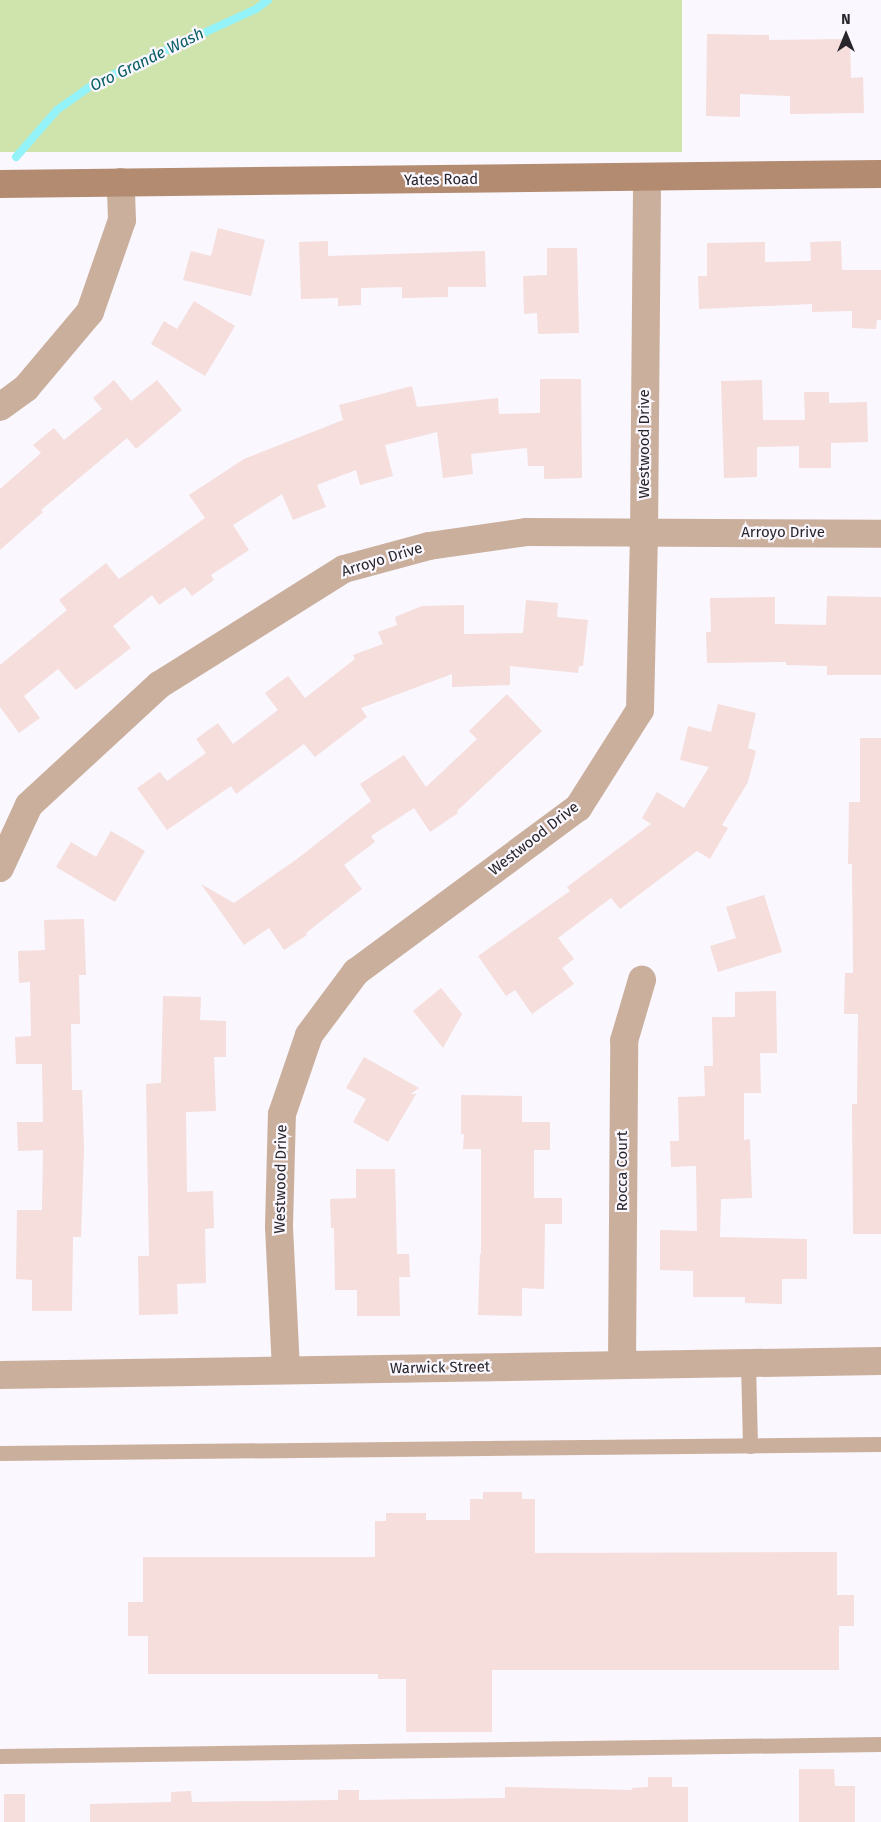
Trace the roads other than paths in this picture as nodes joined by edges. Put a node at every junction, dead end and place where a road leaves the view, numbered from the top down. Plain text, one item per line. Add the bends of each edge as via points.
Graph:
1 (881, 174) edge
2 (647, 178) junction
3 (121, 182) junction
4 (0, 184) edge
5 (0, 407) edge
6 (644, 533) junction
7 (881, 534) edge
8 (0, 868) edge
9 (642, 980) dead end
10 (881, 1361) edge
11 (748, 1363) junction
12 (622, 1365) junction
13 (286, 1370) junction
14 (0, 1375) edge
15 (881, 1444) edge
16 (750, 1446) junction
17 (0, 1453) edge
18 (881, 1744) edge
19 (0, 1756) edge

1 - 2 street, Yates Road
2 - 3 street, Yates Road
2 - 6 street, Westwood Drive
3 - 4 street, Yates Road
3 - 5 street via 122,220 90,312 26,388
6 - 7 street, Arroyo Drive
6 - 8 street, Arroyo Drive via 526,532 428,546 344,569 159,686 29,805
6 - 13 street, Westwood Drive via 640,710 578,808 356,972 309,1035 282,1114 279,1226
9 - 12 street, Rocca Court via 624,1041
10 - 11 street, Warwick Street
11 - 12 street, Warwick Street
11 - 16 lane
12 - 13 street, Warwick Street
13 - 14 street, Warwick Street
15 - 16 lane
16 - 17 lane
18 - 19 lane

